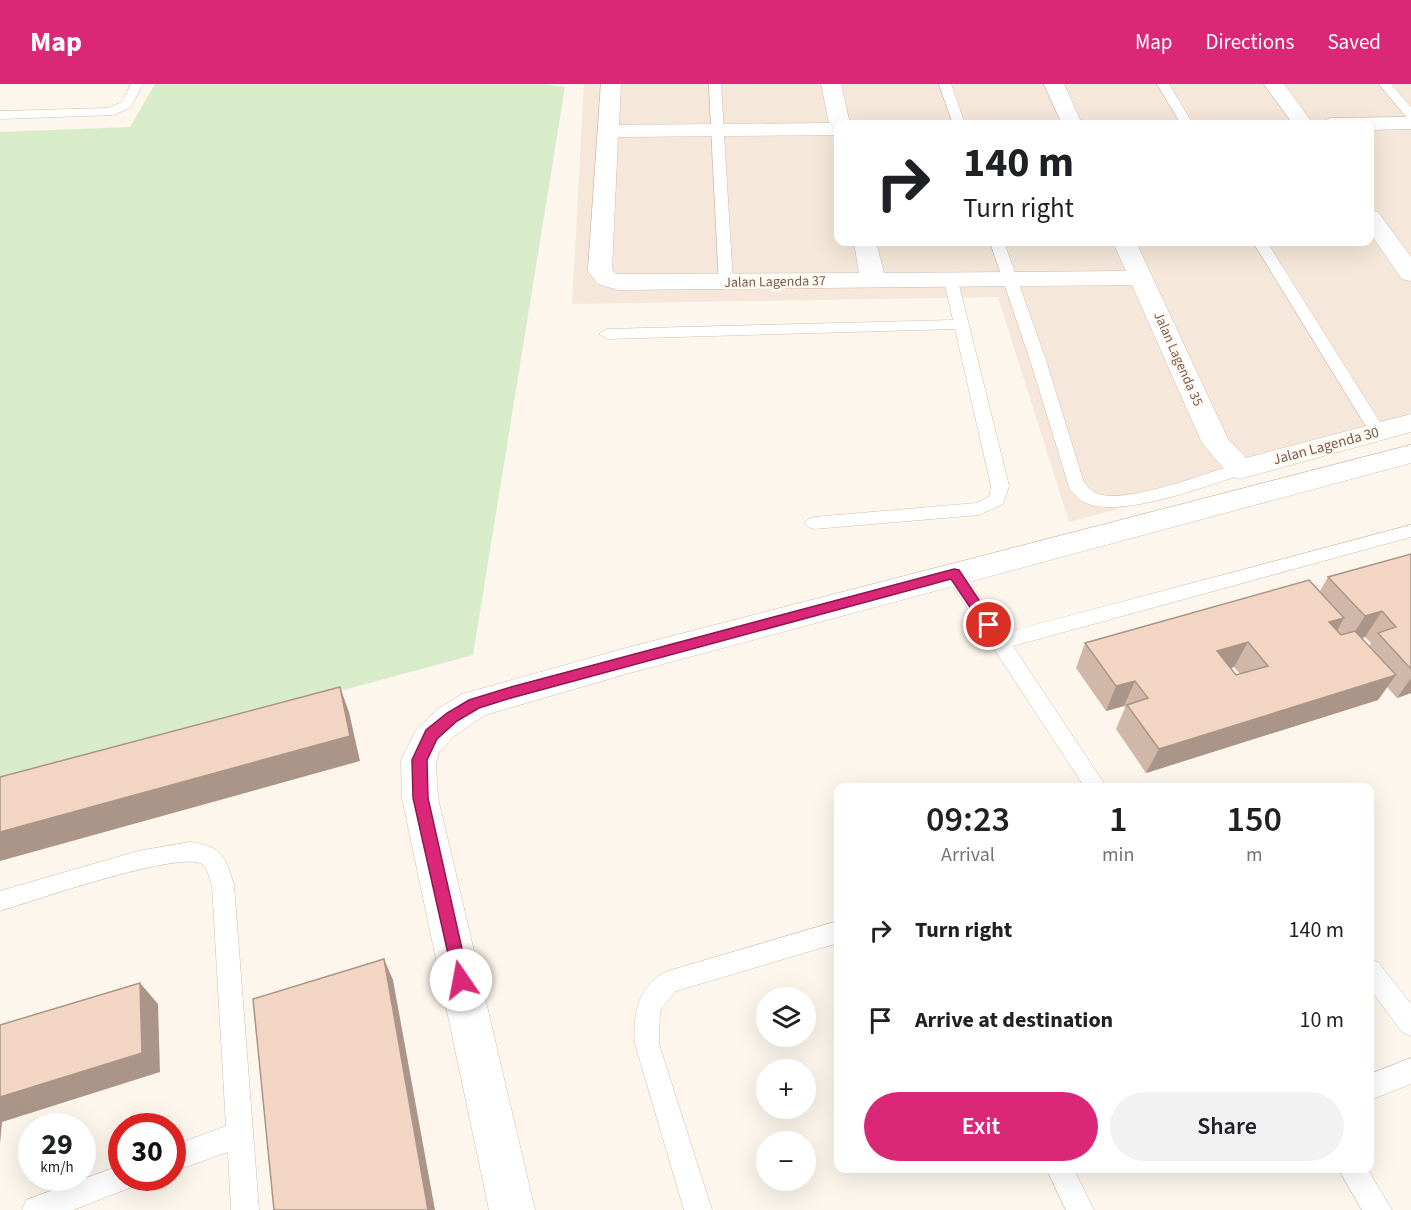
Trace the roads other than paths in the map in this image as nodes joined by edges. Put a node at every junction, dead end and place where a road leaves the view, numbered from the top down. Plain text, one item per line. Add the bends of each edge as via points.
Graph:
1 (137, 84) edge
2 (611, 84) edge
3 (715, 84) edge
4 (831, 84) edge
5 (945, 84) edge
6 (1054, 84) edge
7 (1163, 84) edge
8 (1274, 84) edge
9 (1385, 84) edge
10 (0, 115) edge
11 (1411, 115) edge
12 (839, 120) edge
13 (958, 120) edge
14 (1070, 120) edge
15 (1185, 120) edge
16 (1300, 120) edge
17 (1374, 123) edge
18 (1411, 123) edge
19 (834, 129) edge
20 (717, 130) junction
21 (608, 131) junction
22 (1374, 223) edge
23 (865, 246) edge
24 (998, 246) edge
25 (1127, 246) edge
26 (1262, 246) edge
27 (1411, 274) edge
28 (1141, 278) junction
29 (873, 281) junction
30 (951, 281) junction
31 (1010, 281) junction
32 (726, 283) junction
33 (962, 324) junction
34 (607, 334) dead end
35 (1411, 423) edge
36 (1378, 432) junction
37 (1411, 454) edge
38 (1240, 469) junction
39 (814, 523) dead end
40 (1411, 531) edge
41 (954, 574) junction
42 (1000, 642) junction
43 (1094, 783) edge
44 (0, 901) edge
45 (834, 933) edge
46 (1374, 975) edge
47 (1411, 1024) edge
48 (1411, 1071) edge
49 (1374, 1085) edge
50 (240, 1134) junction
51 (186, 1154) edge
52 (1062, 1173) edge
53 (1354, 1173) edge
54 (108, 1184) edge
55 (36, 1210) edge
56 (245, 1210) edge
57 (512, 1210) edge
58 (698, 1210) edge
59 (1080, 1210) edge
60 (1378, 1210) edge

1 - 10 lane via 127,104 110,112
2 - 21 street, Jalan Lagenda 37
3 - 20 lane
4 - 12 street
5 - 13 lane
6 - 14 street
7 - 15 lane
8 - 16 street
9 - 11 lane
17 - 18 street
19 - 20 street
20 - 21 street
20 - 32 lane
21 - 32 street, Jalan Lagenda 37 via 600,271 618,283
22 - 27 street
23 - 29 street
24 - 31 lane
25 - 28 street, Jalan Lagenda 35
26 - 36 lane
28 - 31 street, Jalan Lagenda 37
28 - 38 street, Jalan Lagenda 35 via 1216,443
29 - 30 street, Jalan Lagenda 37
29 - 32 street, Jalan Lagenda 37
30 - 31 street, Jalan Lagenda 37
30 - 33 lane
31 - 38 lane via 1076,486 1091,498 1111,502 1151,495
33 - 34 lane
33 - 39 lane via 1000,486 997,500 979,509
35 - 36 street, Jalan Lagenda 30
36 - 38 street, Jalan Lagenda 30
37 - 41 street
40 - 42 lane
41 - 42 lane
41 - 57 street via 483,701 452,717 432,735 419,760 420,798
42 - 43 lane
44 - 50 lane via 174,853 206,855 217,865 223,885
45 - 58 lane via 668,982 644,1018 647,1044
46 - 47 lane
48 - 49 lane
50 - 51 lane
50 - 56 lane
52 - 59 lane
53 - 60 lane
54 - 55 lane

